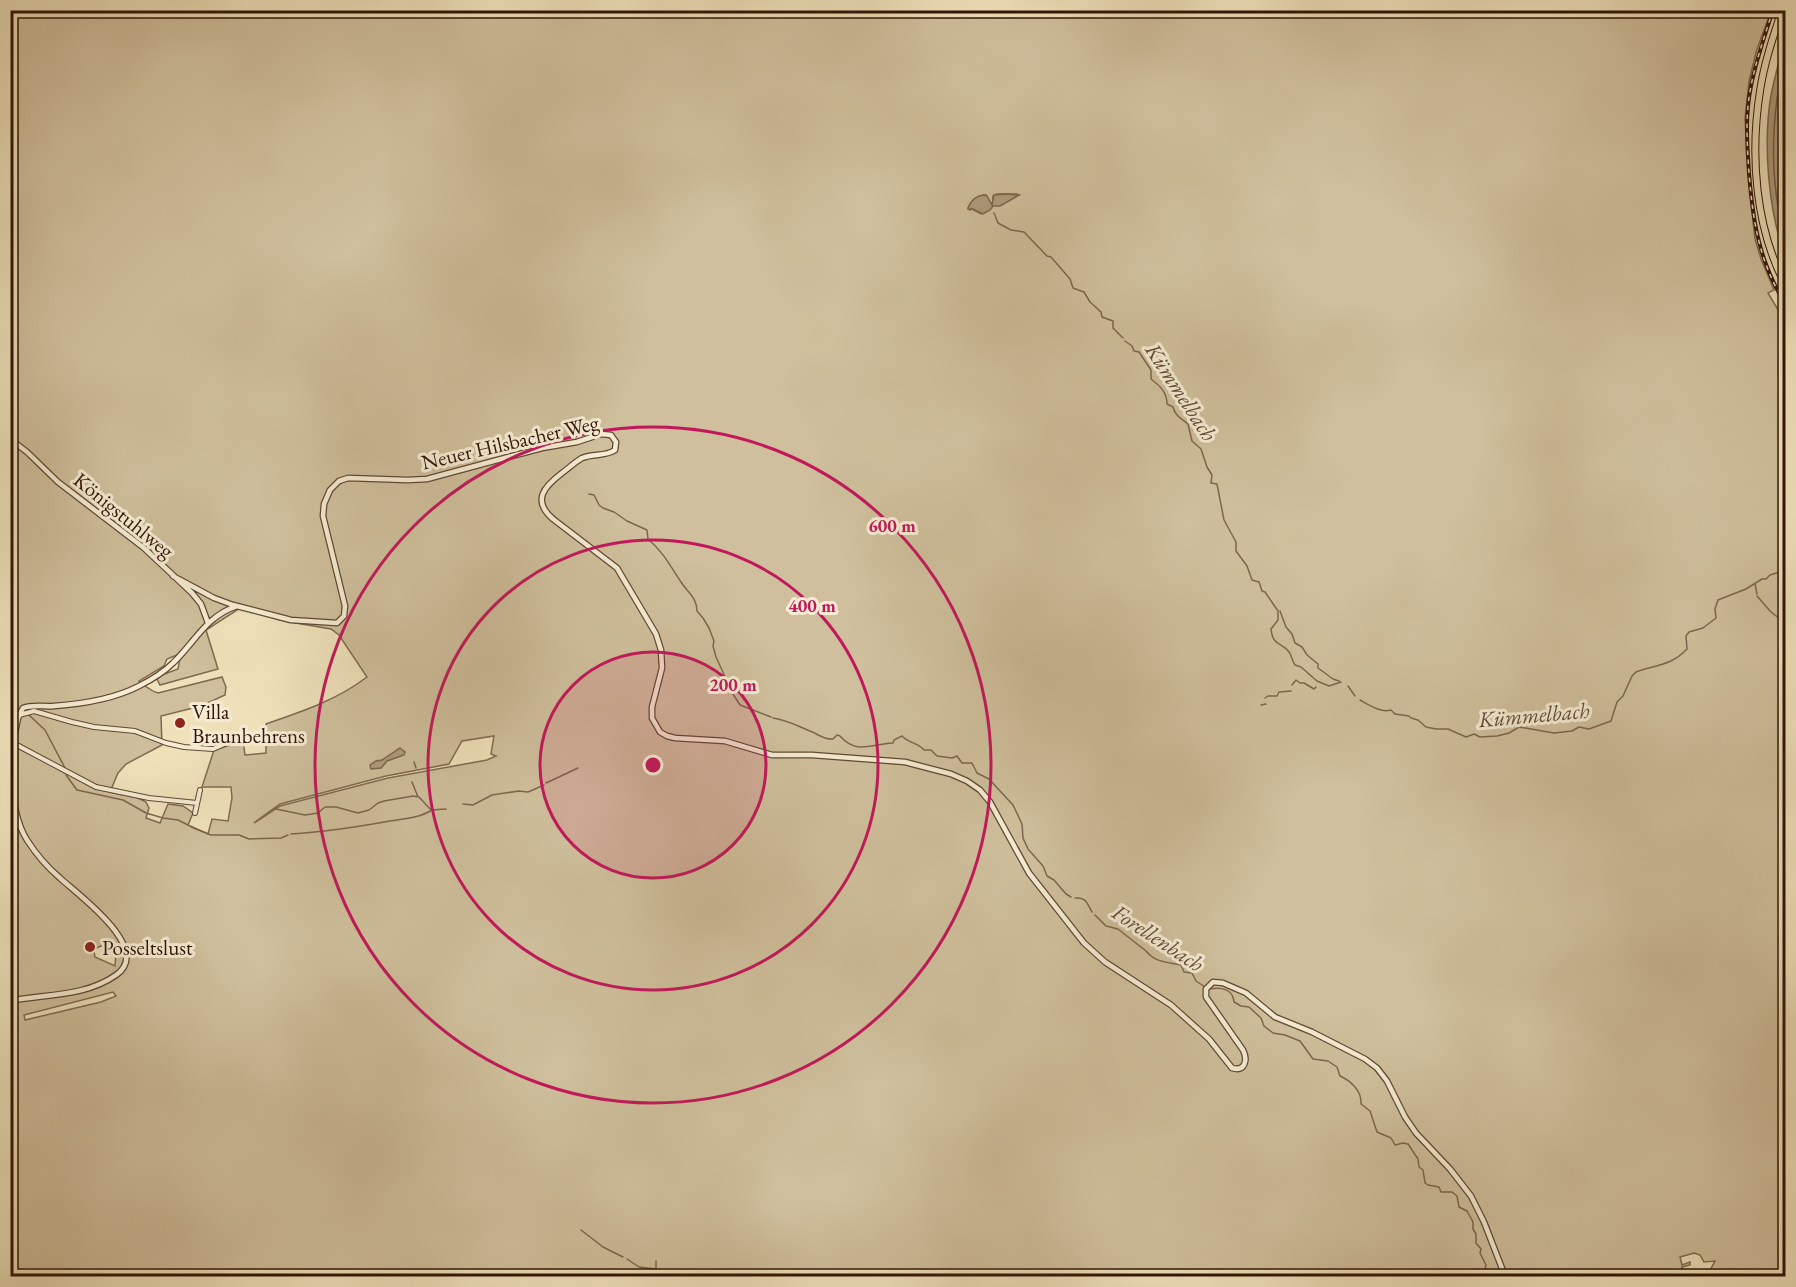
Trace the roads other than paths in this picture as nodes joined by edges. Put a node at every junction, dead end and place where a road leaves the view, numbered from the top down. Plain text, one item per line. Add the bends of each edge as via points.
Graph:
1 (1782, 10) edge
2 (1785, 286) edge
3 (10, 439) edge
4 (173, 576) junction
5 (237, 606) junction
6 (207, 623) junction
7 (18, 715) junction
8 (236, 739) dead end
9 (13, 743) junction
10 (10, 757) edge
11 (10, 774) edge
12 (200, 790) dead end
13 (197, 803) junction
14 (195, 813) dead end
15 (10, 1001) edge
16 (1504, 1275) edge
17 (1494, 1276) edge

1 - 2 main road via 1762,79 1756,143 1765,231
3 - 4 street, Königstuhlweg
4 - 5 street
4 - 6 street, Königstuhlweg via 201,604
5 - 6 street
5 - 16 street, Neuer Hilsbacher Weg via 296,621 330,624 343,619 344,603 323,511 332,488 341,480 425,480 542,448 611,435 617,443 615,450 577,461 549,483 542,504 549,516 617,568 656,633 662,668 651,713 660,732 675,738 725,741 768,755 905,762 969,782 990,802 1029,873 1084,943 1105,962 1172,1005 1209,1039 1230,1066 1242,1068 1246,1058 1207,999 1206,989 1213,982 1246,993 1275,1017 1312,1032 1377,1068 1416,1133 1471,1196
6 - 7 street via 174,663 136,688 86,702 29,706
7 - 8 street via 34,711 72,723 133,730 184,747 213,749
7 - 9 street
9 - 10 street
9 - 13 street via 96,787
11 - 15 street via 16,812 27,839 45,863 113,927 126,958 121,971 97,985
12 - 13 street
13 - 14 street
16 - 17 street

